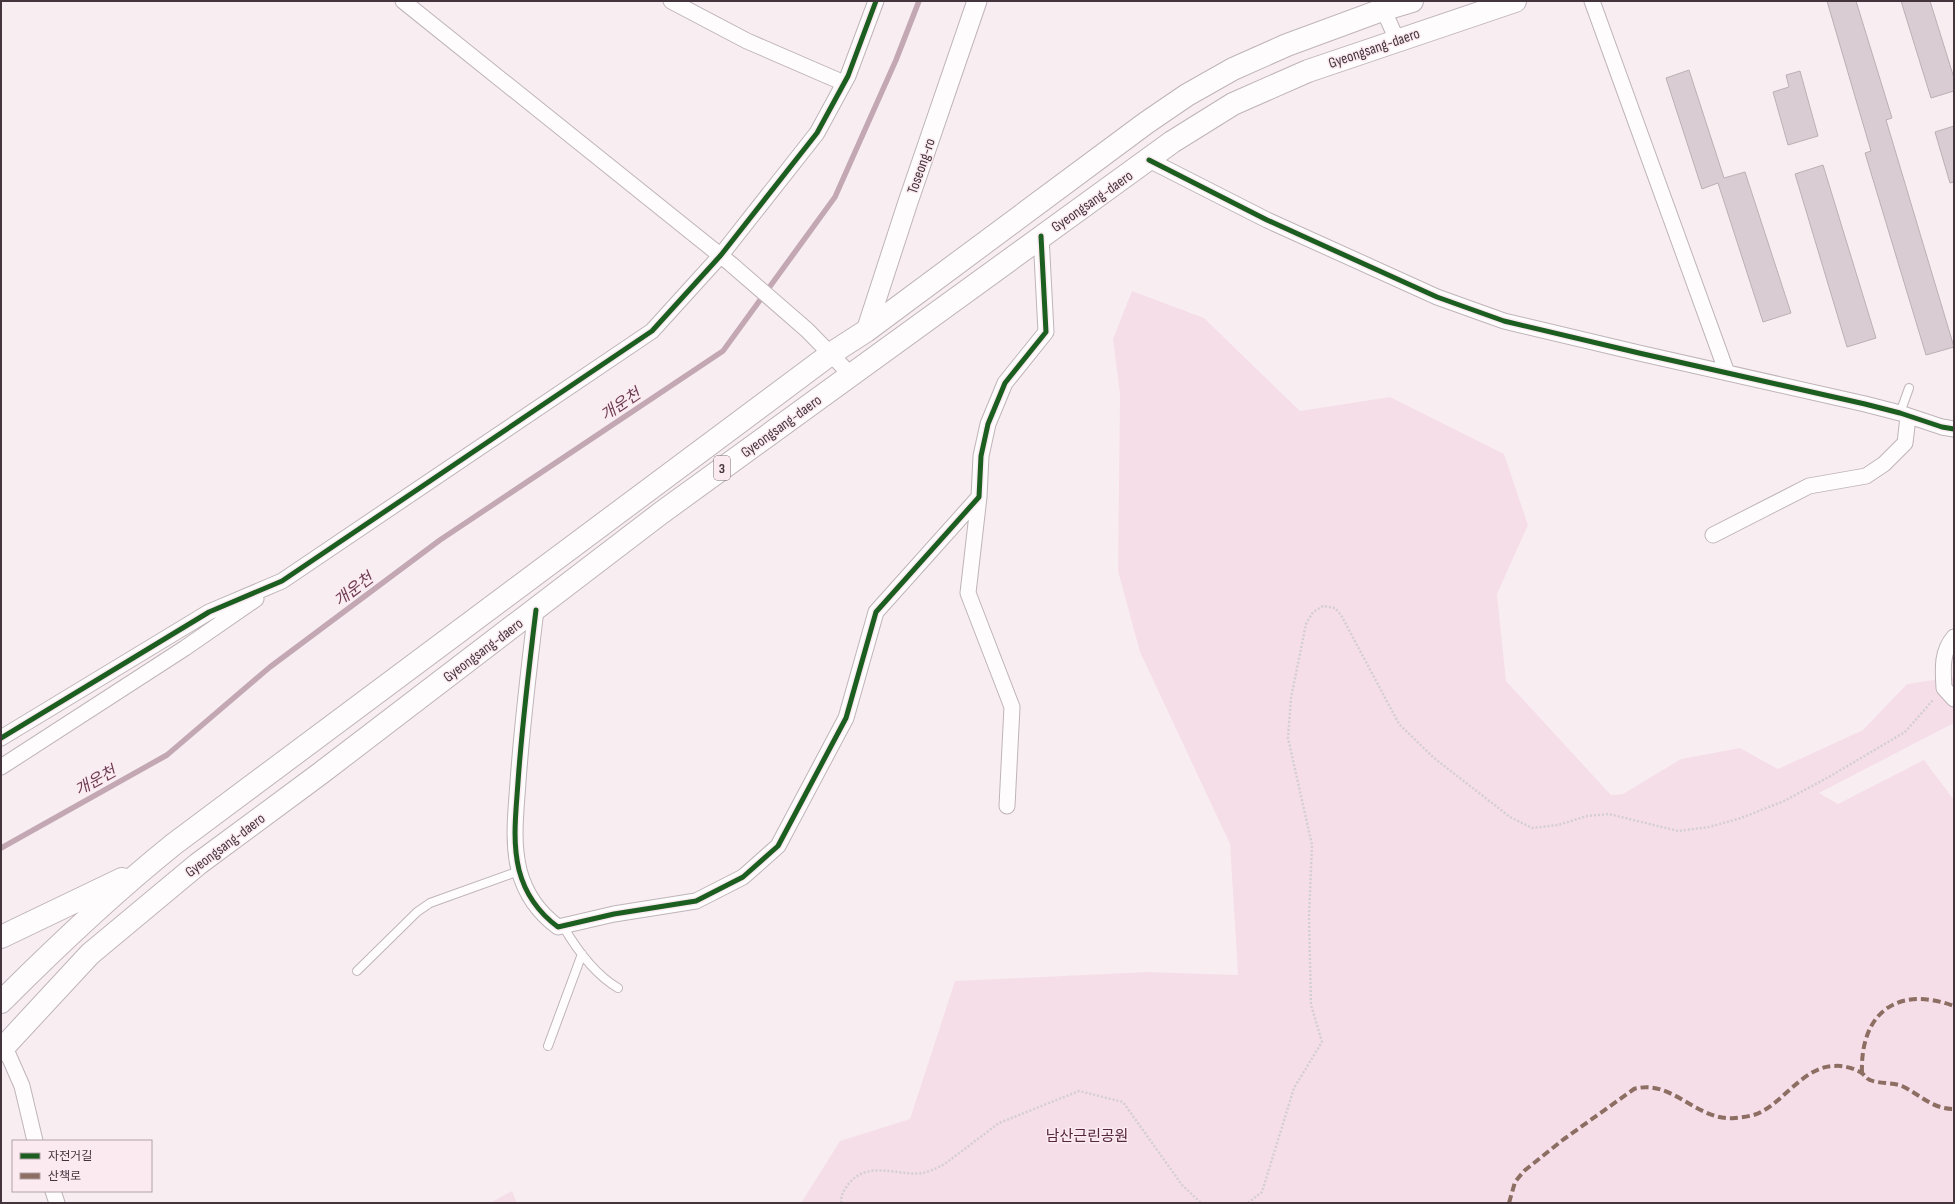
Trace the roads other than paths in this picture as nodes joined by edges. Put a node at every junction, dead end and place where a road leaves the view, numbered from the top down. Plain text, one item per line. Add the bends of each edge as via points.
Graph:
1 (403, 1) edge
2 (671, 1) edge
3 (876, 1) edge
4 (977, 1) edge
5 (1412, 1) edge
6 (1515, 1) edge
7 (1592, 1) edge
8 (1381, 5) edge
9 (1397, 40) junction
10 (844, 83) junction
11 (1149, 160) junction
12 (1041, 236) junction
13 (726, 260) junction
14 (866, 331) junction
15 (832, 353) junction
16 (1727, 373) junction
17 (851, 375) junction
18 (1909, 388) dead end
19 (1904, 415) junction
20 (1954, 429) edge
21 (979, 497) junction
22 (1713, 535) dead end
23 (282, 582) junction
24 (536, 610) junction
25 (1954, 637) edge
26 (1949, 694) edge
27 (1, 738) edge
28 (1, 767) edge
29 (1007, 806) dead end
30 (143, 869) junction
31 (520, 871) junction
32 (563, 926) junction
33 (1, 936) edge
34 (582, 954) junction
35 (357, 971) dead end
36 (618, 988) dead end
37 (1, 1002) edge
38 (548, 1046) dead end
39 (3, 1047) edge
40 (35, 1140) edge
41 (53, 1192) edge
42 (57, 1203) edge

1 - 13 street
2 - 10 street via 747,41
3 - 10 street
4 - 14 street, Toseong-ro
5 - 8 main road, Gyeongsang-daero / 3
6 - 9 main road, Gyeongsang-daero / 3
7 - 16 street
8 - 9 street
8 - 14 main road, Gyeongsang-daero / 3 via 1233,69 1187,95
9 - 11 main road, Gyeongsang-daero / 3 via 1308,71 1255,93 1205,120
10 - 13 street via 817,133
11 - 12 main road, Gyeongsang-daero / 3
11 - 16 street via 1267,220 1437,297 1504,321
12 - 17 main road, Gyeongsang-daero / 3
12 - 21 street via 1046,332 1005,383 988,424 981,456
13 - 15 street
13 - 23 street via 652,331
14 - 15 main road, Gyeongsang-daero / 3
15 - 17 street
15 - 30 main road, Gyeongsang-daero / 3
16 - 19 street
17 - 24 main road, Gyeongsang-daero / 3 via 661,513
18 - 19 lane
19 - 20 street
19 - 22 street via 1905,443 1884,464 1866,476 1809,486
21 - 29 street via 968,594 1012,707
21 - 32 street via 876,612 846,718 778,846 743,877 696,901 614,914
23 - 27 street via 208,612
23 - 28 street
24 - 31 street via 521,740 514,839
24 - 39 main road, Gyeongsang-daero / 3 via 198,864 90,954
25 - 26 street via 1948,643 1943,659
30 - 33 main road
30 - 37 main road, Gyeongsang-daero / 3
31 - 32 street via 532,900 558,927
31 - 35 lane via 430,902
32 - 34 lane
34 - 36 lane via 605,981
34 - 38 lane
39 - 40 street via 22,1086
41 - 42 street

